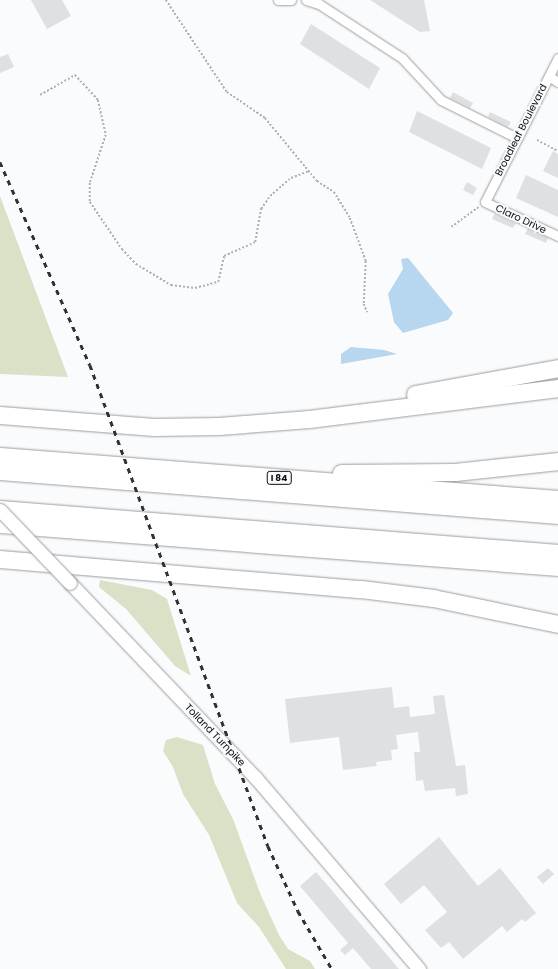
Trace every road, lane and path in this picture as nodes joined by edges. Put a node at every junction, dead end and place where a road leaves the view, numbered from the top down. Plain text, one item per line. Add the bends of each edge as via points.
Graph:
1 (166, 0) edge
2 (278, 0) edge
3 (291, 0) edge
4 (306, 0) edge
5 (558, 58) edge
6 (549, 76) junction
7 (558, 82) edge
8 (40, 95) dead end
9 (517, 138) junction
10 (537, 140) dead end
11 (558, 150) edge
12 (309, 171) junction
13 (485, 202) junction
14 (450, 227) dead end
15 (558, 236) edge
16 (367, 312) dead end
17 (558, 368) edge
18 (558, 388) edge
19 (0, 414) edge
20 (277, 421) junction
21 (0, 456) edge
22 (558, 460) edge
23 (0, 471) edge
24 (263, 477) junction
25 (558, 499) edge
26 (0, 510) edge
27 (558, 515) edge
28 (0, 524) edge
29 (558, 553) edge
30 (0, 559) edge
31 (484, 563) junction
32 (558, 567) edge
33 (558, 578) edge
34 (558, 624) edge
35 (419, 969) edge

1 - 12 path via 227,92 265,118
2 - 3 street
4 - 9 street via 319,4 402,58 441,100
5 - 6 street, Broadleaf Boulevard
6 - 7 street
6 - 9 street, Broadleaf Boulevard
8 - 12 path via 75,75 98,100 106,135 90,183 90,202 122,249 136,264 172,285 195,288 218,282 224,256 255,242 261,209 270,196 291,178
9 - 13 street, Broadleaf Boulevard
10 - 11 path
12 - 16 path via 334,192 350,218 366,261 364,304
13 - 14 path
13 - 15 street, Claro Drive
17 - 20 highway
18 - 20 highway
19 - 20 highway via 170,427
21 - 24 highway, I 84
22 - 24 highway via 455,472 304,472
23 - 27 highway
24 - 25 highway, I 84
26 - 29 highway
26 - 35 main road, Tolland Turnpike, bridge via 255,777
28 - 31 highway
30 - 34 highway via 376,590 455,602
31 - 32 highway
31 - 33 highway via 515,574

